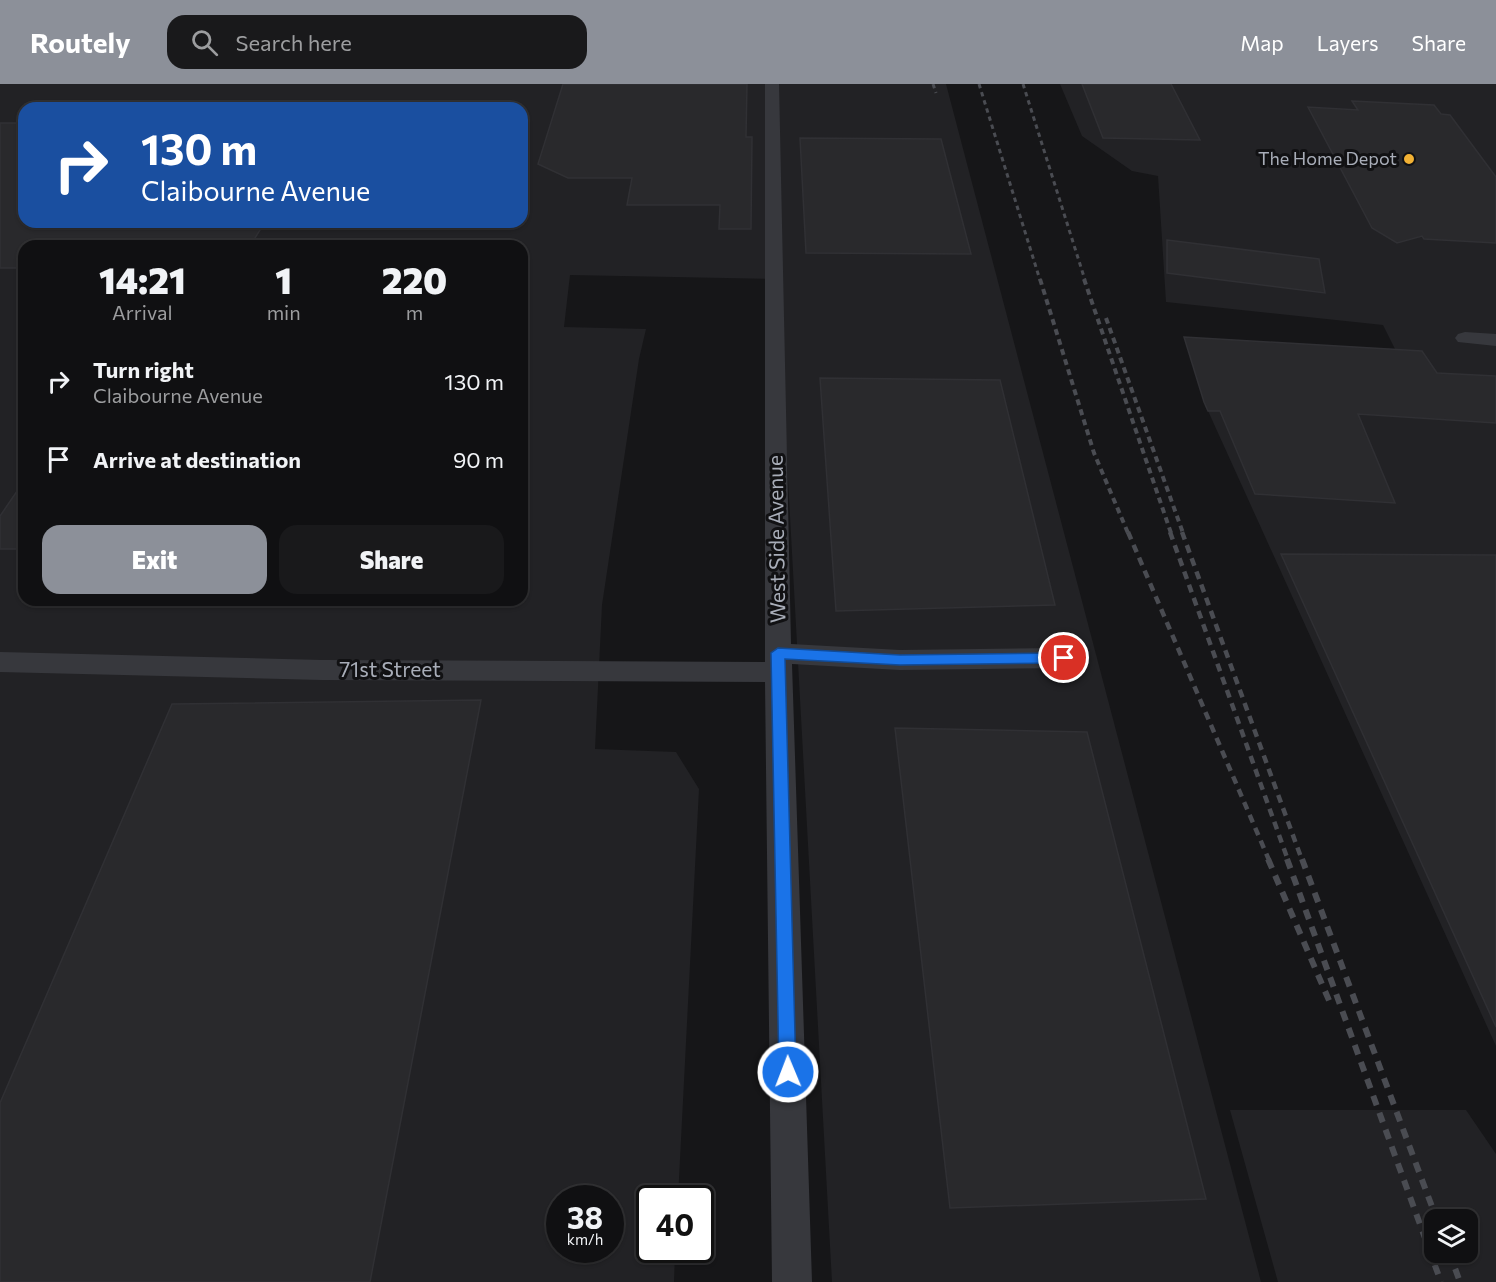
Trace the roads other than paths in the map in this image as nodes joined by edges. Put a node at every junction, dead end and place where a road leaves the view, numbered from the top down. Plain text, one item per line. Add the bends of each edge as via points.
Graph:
1 (772, 84) edge
2 (1465, 338) dead end
3 (1496, 340) edge
4 (1064, 658) dead end
5 (0, 662) edge
6 (778, 663) junction
7 (792, 1282) edge

1 - 6 street, West Side Avenue
2 - 3 street
4 - 6 street, 71st Street
5 - 6 street, 71st Street via 334,670
6 - 7 street, West Side Avenue

